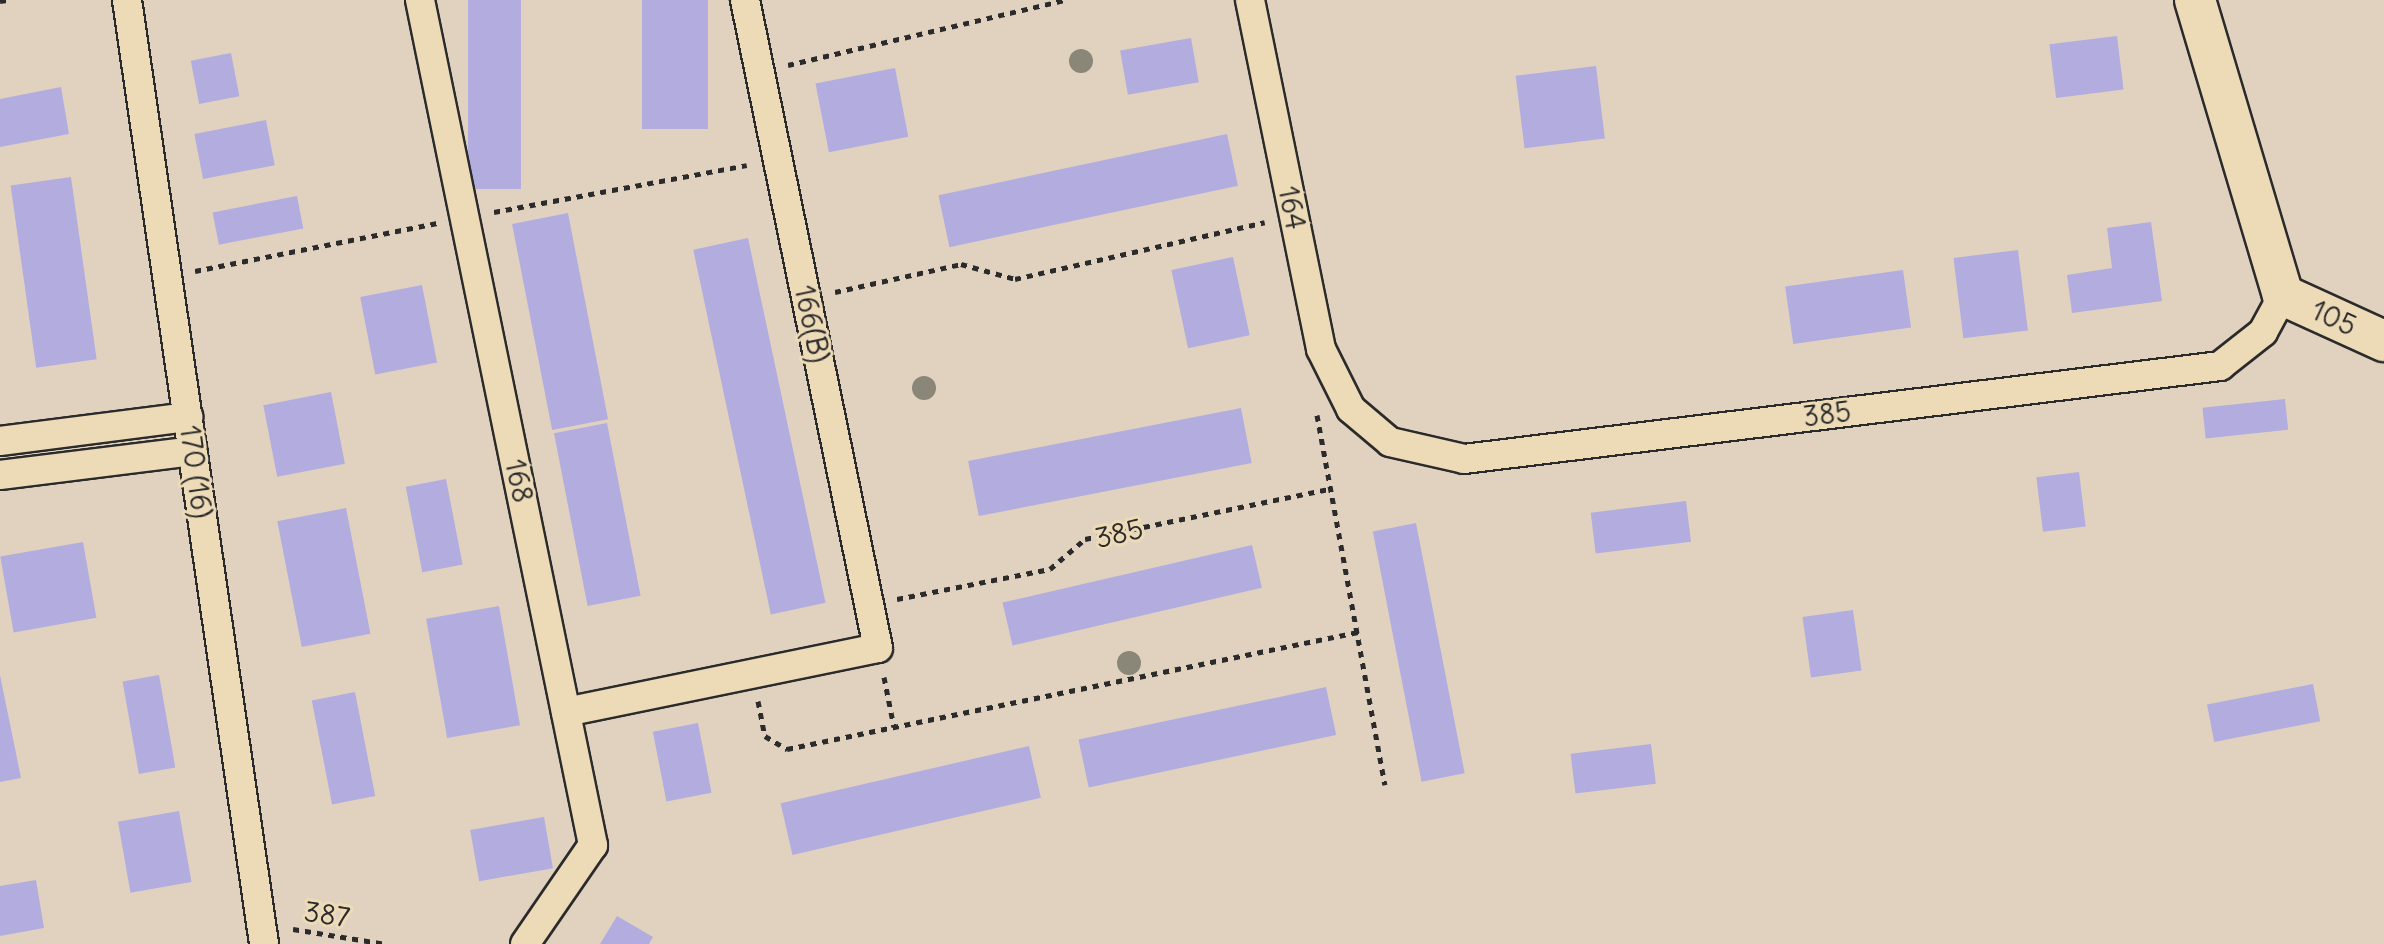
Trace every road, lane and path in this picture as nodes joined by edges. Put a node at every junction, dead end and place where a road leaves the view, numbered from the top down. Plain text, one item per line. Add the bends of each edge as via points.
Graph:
1 (7, 0) edge
2 (127, 0) edge
3 (420, 0) edge
4 (745, 0) edge
5 (1065, 0) edge
6 (1250, 0) edge
7 (2195, 0) edge
8 (0, 1) edge
9 (760, 71) junction
10 (1293, 215) junction
11 (2283, 295) junction
12 (807, 298) junction
13 (2384, 341) edge
14 (1314, 400) dead end
15 (1351, 409) joint
16 (188, 417) junction
17 (0, 441) edge
18 (193, 451) junction
19 (0, 475) edge
20 (1329, 489) junction
21 (870, 604) junction
22 (1358, 632) junction
23 (878, 648) junction
24 (757, 695) dead end
25 (566, 712) junction
26 (894, 727) junction
27 (1385, 785) dead end
28 (262, 934) edge
29 (386, 944) edge
30 (525, 944) edge

1 - 8 path
2 - 16 street, 170 (16)
3 - 25 street, 168
4 - 9 street, 166(B)
5 - 9 path
6 - 10 street, 164
7 - 11 street
9 - 12 street, 166(B)
10 - 12 path via 1015,279 961,264
10 - 15 street, 164 via 1321,349
11 - 13 street, 105
11 - 15 street, 385 via 2263,332 2220,366 1464,459 1390,442
12 - 21 street, 166(B)
14 - 20 path
16 - 17 street
16 - 18 street, 170 (16)
18 - 19 street
18 - 28 street, 170 (16)
20 - 21 path, 385 via 1085,539 1050,569
20 - 22 path
21 - 23 street, 166(B)
22 - 26 path
22 - 27 path
23 - 25 street
23 - 26 path
24 - 26 path via 765,736 787,749
25 - 30 street, 168 via 593,845
28 - 29 path, 387

